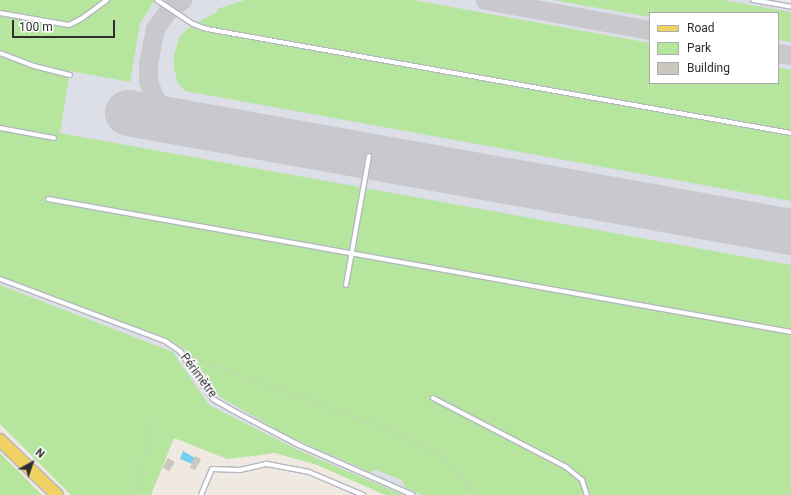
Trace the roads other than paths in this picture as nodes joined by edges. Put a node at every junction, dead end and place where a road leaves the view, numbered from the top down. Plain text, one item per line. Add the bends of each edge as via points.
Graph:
1 (107, 0) edge
2 (157, 0) edge
3 (753, 0) edge
4 (791, 7) edge
5 (0, 12) edge
6 (0, 53) edge
7 (70, 75) dead end
8 (0, 128) edge
9 (791, 134) edge
10 (54, 138) dead end
11 (369, 156) dead end
12 (48, 199) dead end
13 (352, 252) junction
14 (0, 279) edge
15 (346, 285) dead end
16 (791, 332) edge
17 (433, 398) dead end
18 (0, 440) edge
19 (57, 495) edge
20 (201, 495) edge
21 (363, 495) edge
22 (413, 495) edge
23 (587, 495) edge

1 - 5 lane via 69,25
2 - 9 lane via 193,24 207,29
3 - 4 lane
6 - 7 lane via 34,66
8 - 10 lane
11 - 13 lane
12 - 13 lane
13 - 15 lane
13 - 16 lane
14 - 22 lane, Périmètre via 165,342 184,357 213,399 299,445
17 - 23 lane via 566,467 582,480
18 - 19 main road
20 - 21 lane via 212,469 240,470 267,464 310,472

